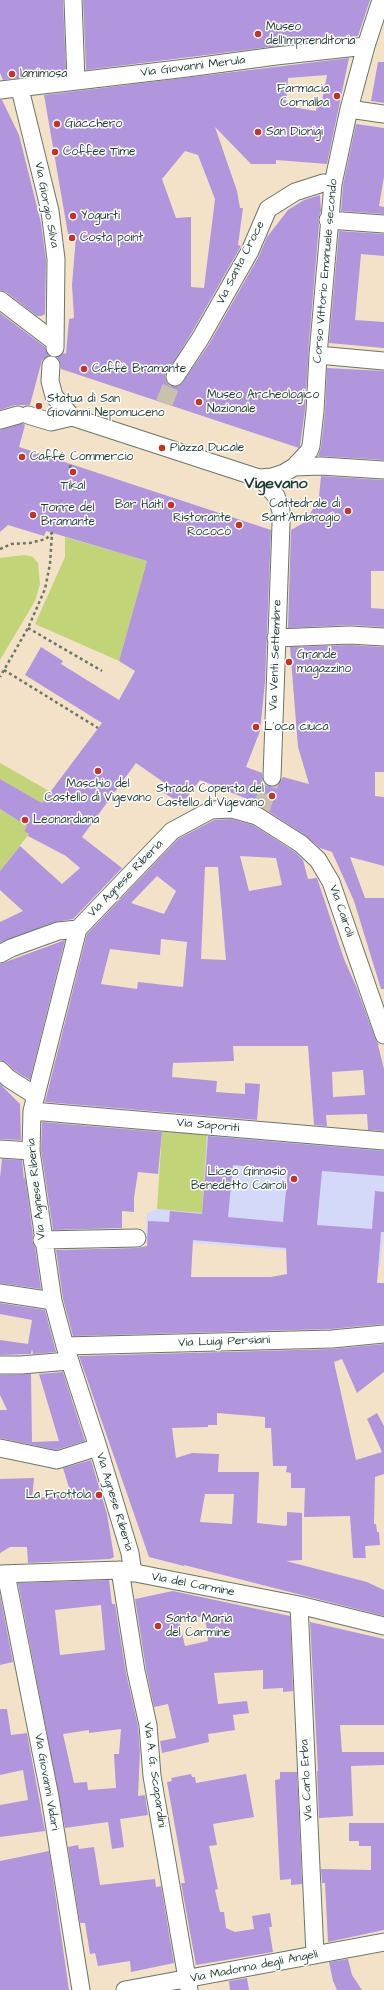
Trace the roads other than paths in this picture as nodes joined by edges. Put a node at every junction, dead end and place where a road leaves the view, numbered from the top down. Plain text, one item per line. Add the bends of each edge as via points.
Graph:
1 (73, 0) edge
2 (382, 0) edge
3 (366, 46) junction
4 (76, 81) junction
5 (20, 89) junction
6 (0, 90) edge
7 (349, 109) junction
8 (384, 114) edge
9 (332, 184) junction
10 (328, 220) junction
11 (384, 224) edge
12 (0, 300) edge
13 (318, 355) junction
14 (384, 361) edge
15 (51, 365) dead end
16 (175, 377) tunnel mouth
17 (72, 417) junction
18 (0, 420) edge
19 (294, 467) junction
20 (384, 470) edge
21 (259, 478) junction
22 (384, 637) edge
23 (276, 638) junction
24 (272, 777) tunnel mouth
25 (259, 813) joint
26 (78, 929) junction
27 (0, 954) edge
28 (384, 1035) edge
29 (0, 1070) edge
30 (34, 1103) junction
31 (384, 1141) edge
32 (0, 1149) edge
33 (31, 1151) junction
34 (137, 1238) dead end
35 (42, 1240) junction
36 (0, 1293) edge
37 (52, 1301) junction
38 (384, 1334) edge
39 (67, 1354) junction
40 (0, 1364) edge
41 (98, 1447) junction
42 (0, 1448) edge
43 (126, 1571) junction
44 (3, 1574) edge
45 (299, 1605) junction
46 (384, 1626) edge
47 (384, 1942) edge
48 (316, 1955) junction
49 (188, 1985) edge
50 (81, 1990) edge
51 (125, 1990) edge

1 - 4 street
2 - 3 street, Corso Vittorio Emanuele secondo
3 - 4 street, Via Giovanni Merula
3 - 7 street, Corso Vittorio Emanuele secondo
4 - 5 street, Via Giovanni Merula
5 - 6 street, Via Giovanni Merula
5 - 12 street, Via Giorgio Silva via 51,218 56,259 55,345
7 - 8 street
7 - 9 street, Corso Vittorio Emanuele secondo
9 - 10 street, Corso Vittorio Emanuele secondo
9 - 16 street, Via Santa Croce via 323,183 295,192 268,209 250,251 200,339
10 - 11 street
10 - 13 street, Corso Vittorio Emanuele secondo
13 - 14 street
13 - 19 street, Corso Vittorio Emanuele secondo via 316,411 309,451
15 - 17 street via 50,381 54,396
17 - 18 street via 52,422 23,415
17 - 21 street
19 - 20 street
19 - 21 street via 284,474
21 - 23 street, Via Venti Settembre via 276,496 281,511
22 - 23 street via 350,635
23 - 24 street, Via Venti Settembre
25 - 26 street, Via Agnese Riberia via 232,809 211,810 172,831
25 - 28 street, Via Cairoli via 318,860 331,882
26 - 27 street via 58,931
26 - 30 street, Via Agnese Riberia
29 - 30 street
30 - 31 street, Via Saporiti
30 - 33 street, Via Agnese Riberia
32 - 33 street
33 - 35 street, Via Agnese Riberia
34 - 35 street
35 - 37 street, Via Agnese Riberia
36 - 37 street
37 - 39 street, Via Agnese Riberia
38 - 39 street, Via Luigi Persiani
39 - 40 street, Via Luigi Persiani via 21,1366
39 - 41 street, Via Agnese Riberia
41 - 42 street via 57,1460
41 - 43 street, Via Agnese Riberia via 130,1553
43 - 44 street, Via del Carmine
43 - 45 street, Via del Carmine
43 - 49 street, Via A. G. Scapardini via 136,1671 148,1725 152,1776
44 - 50 street, Via Giovanni Vidari via 50,1797
45 - 46 street, Via del Carmine
45 - 48 street, Via Carlo Erba
47 - 48 street, Via Madonna degli Angeli
48 - 49 street, Via Madonna degli Angeli
49 - 51 street, Via Madonna degli Angeli

